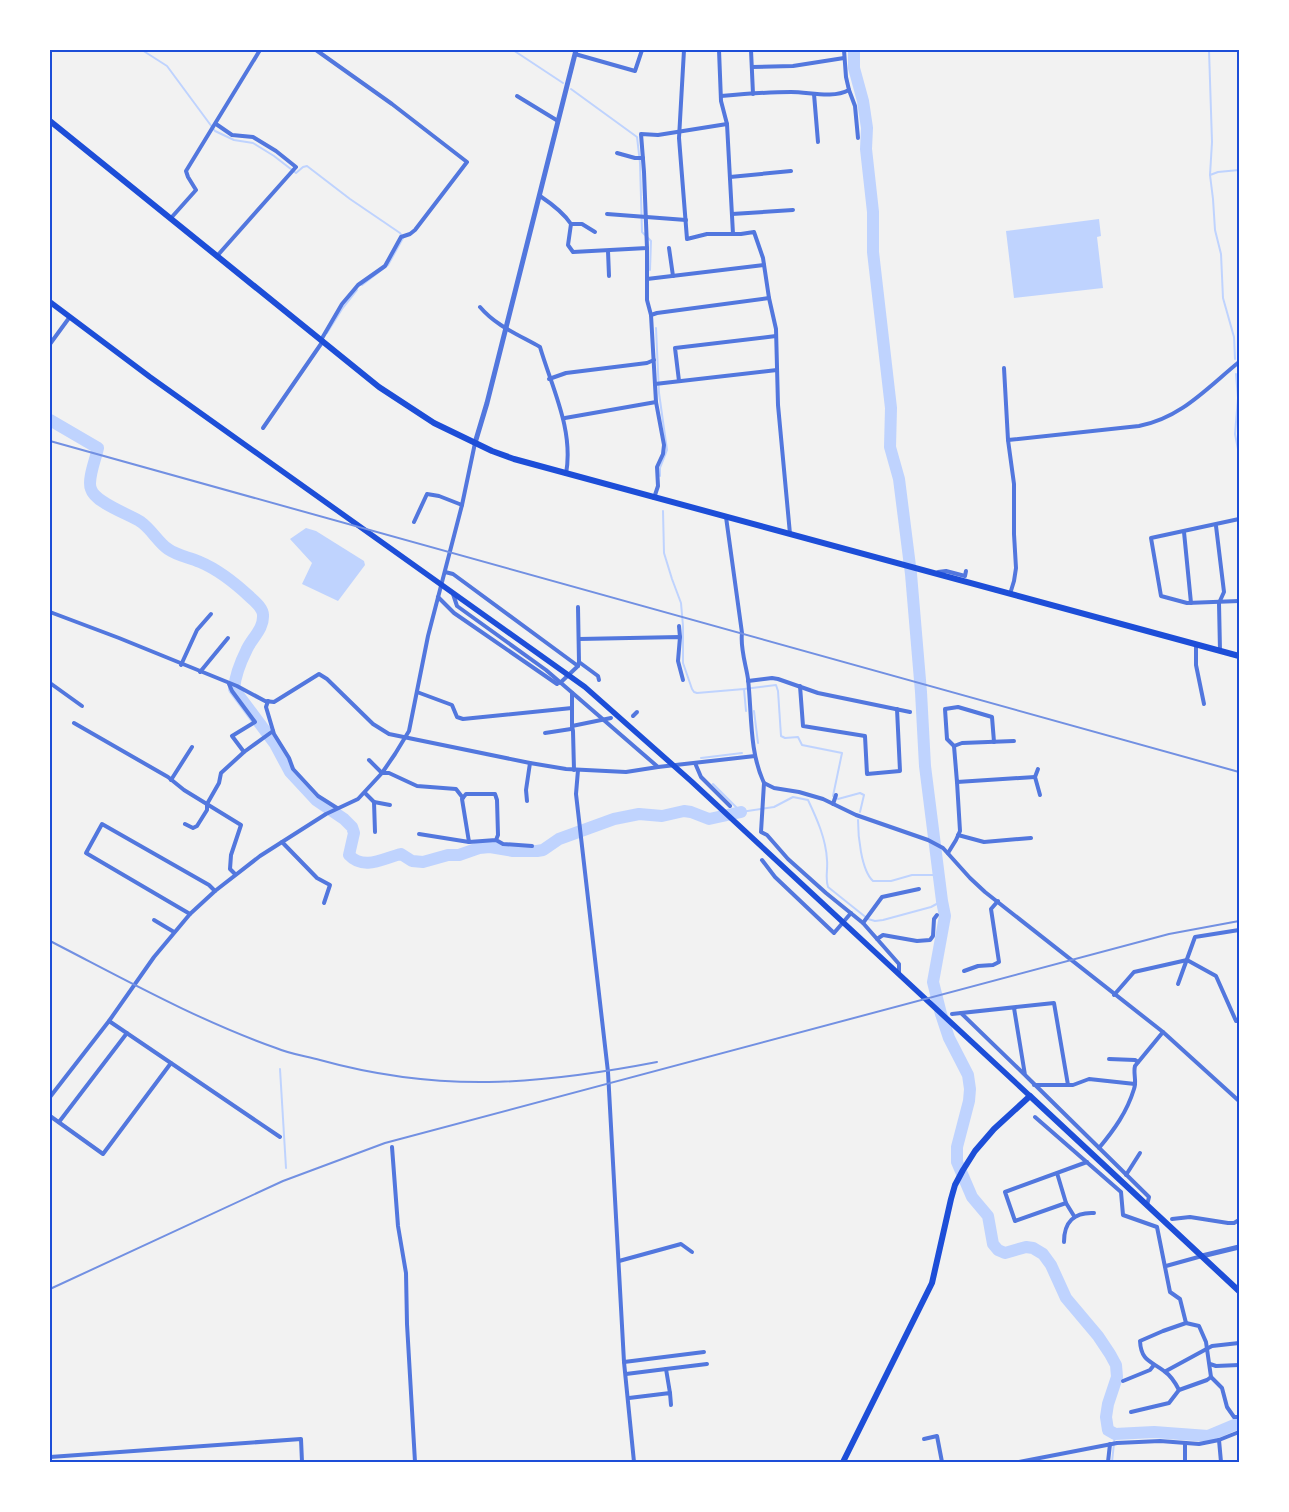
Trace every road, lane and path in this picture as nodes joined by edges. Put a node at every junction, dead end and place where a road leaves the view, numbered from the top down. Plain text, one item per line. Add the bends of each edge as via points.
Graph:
1 (260, 50) edge
2 (316, 50) edge
3 (642, 50) edge
4 (684, 50) edge
5 (719, 50) edge
6 (751, 50) edge
7 (844, 50) edge
8 (575, 52) edge
9 (844, 58) junction
10 (752, 67) junction
11 (849, 90) junction
12 (753, 94) junction
13 (814, 94) junction
14 (517, 96) dead end
15 (721, 96) junction
16 (558, 121) junction
17 (51, 123) edge
18 (727, 124) junction
19 (215, 125) junction
20 (679, 131) junction
21 (858, 138) dead end
22 (818, 142) dead end
23 (617, 153) dead end
24 (640, 158) junction
25 (791, 171) dead end
26 (730, 177) junction
27 (540, 196) junction
28 (793, 210) dead end
29 (607, 214) dead end
30 (732, 214) junction
31 (643, 217) junction
32 (171, 218) junction
33 (686, 220) junction
34 (571, 224) junction
35 (595, 232) dead end
36 (734, 234) junction
37 (647, 248) junction
38 (670, 248) dead end
39 (608, 250) junction
40 (217, 256) junction
41 (764, 265) junction
42 (609, 276) dead end
43 (673, 276) junction
44 (647, 279) junction
45 (769, 298) junction
46 (50, 302) edge
47 (480, 307) dead end
48 (651, 315) junction
49 (69, 318) junction
50 (506, 328) junction
51 (776, 336) junction
52 (322, 341) junction
53 (50, 344) edge
54 (654, 360) junction
55 (1239, 362) edge
56 (1004, 368) dead end
57 (777, 370) junction
58 (550, 379) junction
59 (679, 381) junction
60 (656, 384) junction
61 (656, 402) junction
62 (564, 418) junction
63 (263, 428) dead end
64 (1008, 440) junction
65 (475, 443) junction
66 (566, 474) junction
67 (654, 498) junction
68 (462, 505) junction
69 (726, 517) junction
70 (1239, 519) edge
71 (414, 522) dead end
72 (1216, 526) junction
73 (1184, 532) junction
74 (790, 534) junction
75 (966, 571) dead end
76 (445, 572) junction
77 (930, 573) junction
78 (453, 592) junction
79 (1010, 594) junction
80 (438, 597) junction
81 (1239, 601) edge
82 (1191, 603) junction
83 (1219, 603) junction
84 (578, 607) dead end
85 (50, 612) edge
86 (211, 614) dead end
87 (680, 626) dead end
88 (680, 636) junction
89 (228, 638) dead end
90 (579, 639) junction
91 (1196, 645) junction
92 (1220, 651) junction
93 (1239, 656) edge
94 (182, 664) junction
95 (578, 664) junction
96 (200, 672) junction
97 (599, 680) dead end
98 (683, 680) dead end
99 (748, 681) junction
100 (50, 683) edge
101 (560, 683) junction
102 (230, 684) junction
103 (800, 686) junction
104 (417, 692) junction
105 (572, 693) junction
106 (268, 701) junction
107 (1204, 704) dead end
108 (82, 706) dead end
109 (572, 708) junction
110 (897, 709) junction
111 (637, 712) dead end
112 (910, 712) dead end
113 (633, 716) dead end
114 (610, 718) dead end
115 (604, 719) junction
116 (74, 723) dead end
117 (571, 727) junction
118 (273, 731) junction
119 (546, 733) dead end
120 (406, 738) junction
121 (1014, 741) dead end
122 (994, 742) junction
123 (954, 746) junction
124 (192, 747) dead end
125 (244, 752) junction
126 (755, 756) junction
127 (369, 760) dead end
128 (530, 763) junction
129 (695, 763) junction
130 (658, 767) junction
131 (1038, 769) dead end
132 (576, 770) junction
133 (382, 773) junction
134 (1035, 777) junction
135 (171, 780) junction
136 (957, 782) junction
137 (764, 783) junction
138 (365, 793) junction
139 (1040, 795) dead end
140 (836, 797) dead end
141 (464, 798) junction
142 (528, 801) dead end
143 (374, 802) junction
144 (206, 804) junction
145 (833, 804) junction
146 (390, 805) dead end
147 (730, 806) dead end
148 (336, 809) junction
149 (185, 824) dead end
150 (375, 832) dead end
151 (419, 834) dead end
152 (958, 835) junction
153 (1031, 838) dead end
154 (496, 840) junction
155 (282, 842) junction
156 (469, 842) junction
157 (532, 846) dead end
158 (948, 854) junction
159 (762, 860) dead end
160 (235, 874) junction
161 (920, 889) dead end
162 (215, 891) junction
163 (998, 901) junction
164 (324, 903) dead end
165 (851, 913) junction
166 (190, 914) junction
167 (936, 915) dead end
168 (154, 920) dead end
169 (864, 922) junction
170 (1239, 930) edge
171 (174, 932) junction
172 (877, 939) junction
173 (1187, 960) junction
174 (964, 971) dead end
175 (899, 974) junction
176 (1178, 984) dead end
177 (1114, 995) junction
178 (1014, 1008) junction
179 (961, 1013) junction
180 (952, 1014) dead end
181 (1239, 1020) edge
182 (109, 1021) junction
183 (1163, 1032) junction
184 (127, 1033) junction
185 (1109, 1059) dead end
186 (1138, 1062) junction
187 (171, 1063) junction
188 (1024, 1074) junction
189 (1135, 1084) junction
190 (1034, 1085) junction
191 (1068, 1085) junction
192 (1030, 1096) junction
193 (50, 1097) edge
194 (1239, 1101) edge
195 (50, 1116) edge
196 (1036, 1118) dead end
197 (58, 1122) junction
198 (280, 1137) dead end
199 (392, 1147) dead end
200 (1099, 1148) junction
201 (1140, 1153) dead end
202 (1087, 1162) junction
203 (1057, 1173) junction
204 (1126, 1175) junction
205 (1066, 1203) junction
206 (1146, 1205) junction
207 (1094, 1213) dead end
208 (1074, 1216) junction
209 (1172, 1219) dead end
210 (1239, 1220) edge
211 (1064, 1242) dead end
212 (1239, 1247) edge
213 (692, 1252) dead end
214 (1202, 1256) junction
215 (619, 1261) junction
216 (1166, 1266) junction
217 (1239, 1292) edge
218 (1186, 1324) junction
219 (1239, 1343) edge
220 (1207, 1349) junction
221 (704, 1352) dead end
222 (624, 1362) junction
223 (708, 1364) dead end
224 (1210, 1364) junction
225 (1154, 1365) junction
226 (1239, 1365) edge
227 (666, 1369) junction
228 (1166, 1371) junction
229 (626, 1374) junction
230 (1212, 1377) junction
231 (1123, 1381) dead end
232 (1180, 1390) junction
233 (670, 1393) junction
234 (628, 1398) junction
235 (672, 1406) dead end
236 (1131, 1412) dead end
237 (1239, 1416) edge
238 (1239, 1432) edge
239 (924, 1439) dead end
240 (1219, 1440) junction
241 (1110, 1444) junction
242 (1185, 1444) junction
243 (50, 1457) edge
244 (302, 1462) edge
245 (415, 1462) edge
246 (634, 1462) edge
247 (843, 1462) edge
248 (942, 1462) edge
249 (1019, 1462) edge
250 (1108, 1462) edge
251 (1185, 1462) edge
252 (1221, 1462) edge

1 - 19 street
2 - 52 street via 467,162 415,230 401,237 385,266 352,290
3 - 8 street via 635,71
4 - 20 street
5 - 15 street
6 - 10 street
7 - 9 street
8 - 16 street
9 - 10 street via 793,66
9 - 11 street
10 - 12 street
11 - 13 street via 842,94
11 - 21 street via 855,106
12 - 13 street
12 - 15 street
13 - 22 street
14 - 16 street
15 - 18 street
16 - 27 street
17 - 32 main road
18 - 20 street
18 - 26 street
19 - 32 street via 186,170 196,190
19 - 40 street via 232,135 253,137 296,167
20 - 24 street via 641,134
20 - 33 street
23 - 24 street
24 - 31 street
25 - 26 street
26 - 30 street
27 - 34 street via 566,216
27 - 50 street
28 - 30 street
29 - 31 street
30 - 36 street
31 - 33 street
31 - 37 street
32 - 40 main road
33 - 36 street via 688,239 707,234
34 - 35 street via 582,224
34 - 39 street via 568,246 573,252
36 - 41 street via 754,232
37 - 39 street
37 - 44 street
38 - 43 street
39 - 42 street
40 - 52 main road
41 - 43 street
41 - 45 street
43 - 44 street
44 - 48 street
45 - 48 street
45 - 51 street
46 - 49 main road
47 - 50 street
48 - 54 street
49 - 53 street
49 - 78 main road
50 - 58 street via 540,347
50 - 65 street
51 - 57 street
51 - 59 street via 675,348
52 - 63 street
52 - 65 main road via 380,387 434,423
54 - 58 street via 566,373
54 - 60 street
55 - 64 street via 1185,407 1160,422
56 - 64 street
57 - 59 street
57 - 74 street
58 - 62 street
59 - 60 street
60 - 61 street
61 - 62 street
61 - 67 street via 664,445 657,467 658,486
62 - 66 street
64 - 79 street via 1014,484 1016,568
65 - 66 main road via 514,459
65 - 68 street
66 - 67 main road
67 - 69 main road
68 - 71 street via 427,494
68 - 76 street
69 - 74 main road
69 - 99 street
70 - 72 street
72 - 73 street
72 - 83 street via 1224,592
73 - 82 street
73 - 82 street via 1151,538 1160,596
74 - 77 main road
75 - 77 street via 965,576 946,571
76 - 80 street
76 - 95 street via 453,574
77 - 79 main road
78 - 101 street via 457,606
78 - 175 main road via 585,687
79 - 91 main road
80 - 104 street
80 - 105 street via 454,613
81 - 83 street
82 - 83 street
83 - 92 street
84 - 90 street
85 - 94 street
86 - 94 street via 197,630
87 - 88 street
88 - 90 street
88 - 98 street via 678,661
89 - 96 street
90 - 95 street
91 - 92 main road
91 - 107 street via 1196,665
92 - 93 main road
94 - 96 street
95 - 97 street via 598,676
95 - 101 street
96 - 102 street
99 - 103 street via 772,678
99 - 126 street
100 - 108 street
101 - 105 street
102 - 106 street
102 - 125 street via 255,722 232,736
103 - 110 street via 818,693
103 - 110 street via 803,726 865,736 867,774 900,771
104 - 109 street via 452,705 457,717 464,719
104 - 120 street
105 - 109 street
105 - 115 street
106 - 118 street via 266,707
106 - 120 street via 274,702 318,674 373,724 389,734
109 - 117 street
110 - 112 street
111 - 113 street
114 - 115 street
115 - 117 street
115 - 130 street
116 - 135 street
117 - 119 street
117 - 132 street
118 - 125 street
118 - 148 street via 294,769 318,796
120 - 128 street
120 - 133 street
121 - 122 street
122 - 123 street
122 - 123 street via 992,716 958,707 945,709 947,738
123 - 136 street
124 - 135 street
125 - 144 street via 222,772
126 - 129 street
126 - 137 street
127 - 133 street
128 - 132 street
128 - 142 street via 526,790
129 - 130 street
129 - 147 street via 701,777
130 - 132 street via 626,772
131 - 134 street
132 - 215 street via 576,794 608,1072
133 - 138 street
133 - 141 street via 417,786 456,789
134 - 136 street
134 - 139 street
135 - 144 street
136 - 152 street
137 - 145 street
137 - 165 street via 761,832
138 - 143 street
138 - 148 street via 354,802
140 - 145 street
141 - 154 street via 466,794 495,794
141 - 156 street
143 - 146 street
143 - 150 street
144 - 149 street via 207,810 197,826 193,828
144 - 160 street via 241,825 231,855 230,869
145 - 158 street via 928,840
148 - 155 street
151 - 156 street
152 - 153 street via 984,842
152 - 158 street
154 - 156 street
154 - 157 street via 502,844
155 - 160 street
155 - 164 street via 317,878 330,885
158 - 163 street
159 - 165 street via 775,877 834,933
160 - 162 street
161 - 169 street via 882,897
162 - 166 street
162 - 166 street via 102,824 86,853
163 - 174 street via 991,909 999,962
163 - 177 street
165 - 169 street
166 - 171 street
167 - 172 street via 930,940 883,935
168 - 171 street
169 - 172 street
170 - 173 street via 1194,937
171 - 182 street
172 - 175 street via 899,964
173 - 176 street
173 - 177 street via 1134,972
173 - 181 street via 1216,976 1236,1021
175 - 192 main road
177 - 183 street
178 - 179 street
178 - 188 street
178 - 191 street via 1054,1003
179 - 180 street
179 - 188 street
182 - 184 street
182 - 193 street
183 - 186 street
183 - 194 street
184 - 187 street
184 - 197 street
185 - 186 street
186 - 189 street via 1133,1071
187 - 197 street via 103,1154
187 - 198 street
188 - 190 street
189 - 191 street via 1089,1079
189 - 200 street via 1120,1120
190 - 191 street
190 - 200 street
192 - 206 main road
192 - 247 main road via 994,1129 963,1170 955,1186 932,1283
195 - 197 street
196 - 202 street
199 - 245 street via 398,1226 406,1273
200 - 204 street
201 - 204 street
202 - 203 street
202 - 216 street via 1122,1192 1123,1215 1157,1227
203 - 205 street
203 - 205 street via 1005,1192 1015,1221
204 - 206 street via 1149,1197
205 - 208 street
206 - 214 main road
207 - 208 street
208 - 211 street via 1068,1224
209 - 210 street via 1228,1223
212 - 214 street
213 - 215 street via 681,1244
214 - 216 street
214 - 217 main road
215 - 222 street
216 - 218 street via 1170,1292 1180,1299
218 - 220 street via 1199,1326
218 - 225 street via 1140,1341 1146,1360
219 - 220 street
220 - 224 street
220 - 228 street
221 - 222 street
222 - 229 street
223 - 227 street
224 - 226 street
224 - 230 street
225 - 228 street
225 - 231 street via 1150,1370
227 - 229 street
227 - 233 street
228 - 232 street
229 - 234 street
230 - 232 street
230 - 237 street via 1222,1388 1230,1413 1234,1417
232 - 236 street via 1169,1403
233 - 234 street
233 - 235 street
234 - 246 street
238 - 240 street
239 - 248 street via 937,1436
240 - 242 street
240 - 252 street
241 - 242 street via 1160,1441
241 - 249 street
241 - 250 street
242 - 251 street
243 - 244 street via 301,1439

